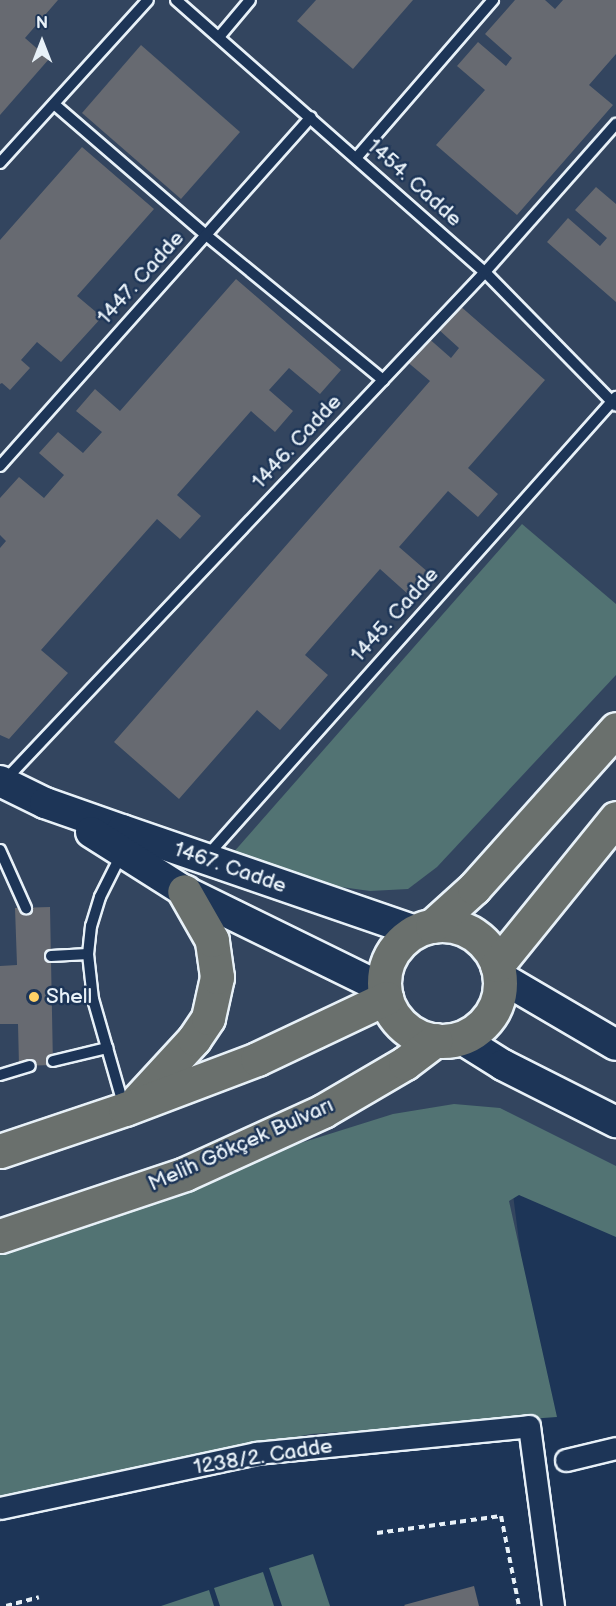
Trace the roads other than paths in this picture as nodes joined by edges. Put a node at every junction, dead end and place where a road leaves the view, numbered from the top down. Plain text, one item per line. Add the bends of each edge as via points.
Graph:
1 (148, 0) edge
2 (176, 0) edge
3 (250, 0) edge
4 (493, 0) edge
5 (219, 37) junction
6 (54, 104) junction
7 (311, 117) junction
8 (616, 124) edge
9 (357, 157) junction
10 (0, 163) edge
11 (206, 235) junction
12 (485, 272) junction
13 (383, 380) junction
14 (614, 402) edge
15 (0, 466) edge
16 (616, 729) edge
17 (1, 786) edge
18 (45, 803) junction
19 (616, 819) edge
20 (0, 850) edge
21 (122, 852) junction
22 (204, 860) junction
23 (184, 891) junction
24 (26, 908) dead end
25 (424, 929) junction
26 (88, 954) junction
27 (51, 956) dead end
28 (499, 971) junction
29 (385, 993) junction
30 (448, 1039) junction
31 (616, 1045) edge
32 (107, 1048) junction
33 (53, 1061) dead end
34 (30, 1066) dead end
35 (0, 1075) edge
36 (128, 1108) junction
37 (616, 1122) edge
38 (0, 1151) edge
39 (0, 1236) edge
40 (616, 1448) edge
41 (566, 1460) dead end
42 (0, 1508) edge
43 (553, 1606) edge

1 - 6 lane
2 - 5 lane, 1454. Cadde
3 - 5 lane
4 - 9 lane
5 - 7 lane, 1454. Cadde
6 - 10 lane
6 - 11 lane
7 - 9 lane, 1454. Cadde
7 - 11 lane, 1447. Cadde
8 - 12 lane, 1446. Cadde
9 - 12 lane, 1454. Cadde
11 - 13 lane
11 - 15 lane, 1447. Cadde
12 - 13 lane, 1446. Cadde
12 - 14 lane, 1454. Cadde
13 - 17 lane, 1446. Cadde
14 - 22 lane, 1445. Cadde
16 - 25 main road via 474,888
17 - 18 street, 1467. Cadde
18 - 21 street, 1467. Cadde
18 - 22 street, 1467. Cadde
19 - 28 main road
20 - 24 lane
21 - 23 street, 1467. Cadde
21 - 26 lane via 100,897
22 - 25 street, 1467. Cadde
23 - 29 street, 1467. Cadde
23 - 36 main road via 212,940 217,977 208,1018 179,1057
25 - 28 main road, 1467. Cadde via 456,927 477,937 493,954
25 - 29 main road via 404,939 388,962
26 - 27 lane
26 - 32 lane via 93,999
28 - 30 main road via 495,1008 474,1031
28 - 31 street, 1467. Cadde
29 - 30 main road via 404,1027 419,1036
29 - 36 main road via 257,1059
30 - 37 street
30 - 39 main road, Melih Gökçek Bulvarı via 322,1111 185,1174
32 - 33 lane
32 - 36 lane
34 - 35 lane
36 - 38 main road
40 - 41 street
42 - 43 street, 1238/2. Cadde via 256,1453 529,1426

